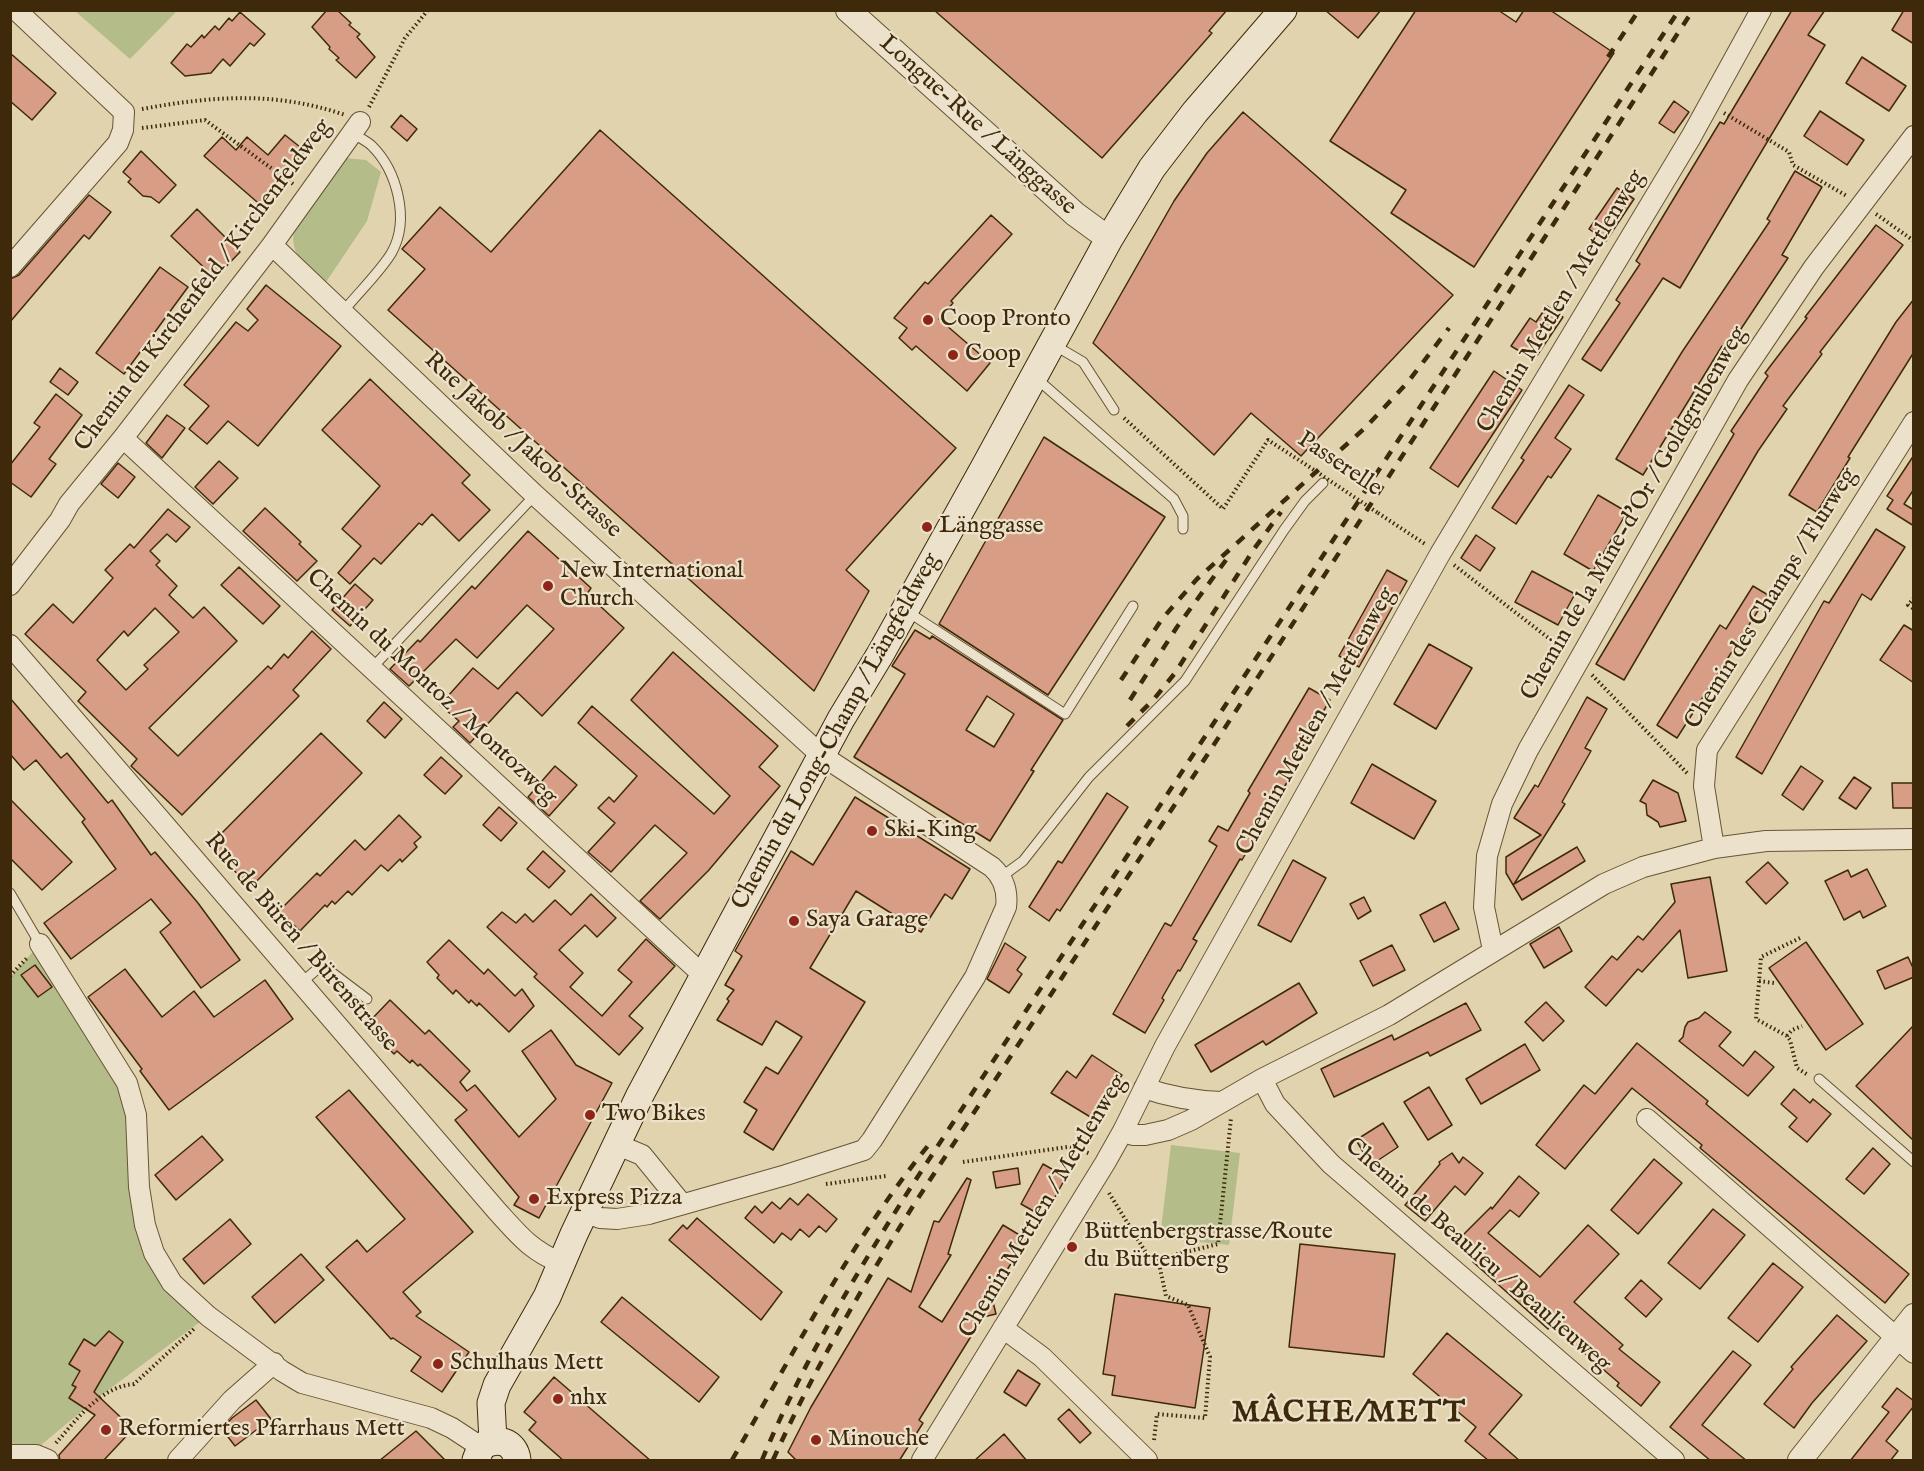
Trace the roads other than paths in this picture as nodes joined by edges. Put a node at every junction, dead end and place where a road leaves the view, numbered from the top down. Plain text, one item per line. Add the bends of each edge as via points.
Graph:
1 (16, 10) edge
2 (848, 10) edge
3 (1283, 10) edge
4 (1761, 10) edge
5 (356, 128) joint
6 (1914, 136) edge
7 (1109, 239) junction
8 (272, 245) junction
9 (10, 267) edge
10 (342, 313) junction
11 (1052, 343) junction
12 (1034, 376) junction
13 (1114, 410) road end
14 (1914, 422) edge
15 (123, 438) junction
16 (1323, 483) dead end
17 (535, 495) junction
18 (1183, 529) dead end
19 (10, 585) edge
20 (1133, 606) dead end
21 (905, 609) junction
22 (10, 645) edge
23 (372, 668) junction
24 (821, 755) junction
25 (1914, 839) edge
26 (1714, 848) junction
27 (1001, 877) junction
28 (10, 892) edge
29 (40, 944) joint
30 (1493, 950) junction
31 (704, 976) junction
32 (301, 983) junction
33 (367, 999) dead end
34 (1262, 1078) junction
35 (1819, 1080) road end
36 (1144, 1088) junction
37 (1226, 1107) junction
38 (1647, 1119) dead end
39 (1123, 1131) junction
40 (618, 1145) junction
41 (1914, 1162) edge
42 (682, 1204) junction
43 (584, 1212) junction
44 (561, 1263) junction
45 (1914, 1316) edge
46 (1003, 1328) junction
47 (1905, 1345) edge
48 (273, 1363) junction
49 (483, 1449) edge
50 (10, 1455) edge
51 (48, 1461) edge
52 (178, 1461) edge
53 (517, 1461) edge
54 (921, 1461) edge
55 (1147, 1461) edge
56 (1674, 1461) edge
57 (1800, 1461) edge

1 - 9 street via 123,121 118,143
2 - 7 street, Longue-Rue / Länggasse via 1075,214
3 - 7 main road, Chemin du Long-Champ / Längfeldweg via 1152,168
4 - 36 street, Chemin Mettlen / Mettlenweg via 1691,137 1440,554
5 - 8 street, Chemin du Kirchenfeld / Kirchenfeldweg
5 - 10 lane via 397,185 398,237 392,252
6 - 30 street, Chemin de la Mine-d'Or / Goldgrubenweg via 1814,267 1738,380 1528,750 1502,804 1487,856 1484,907
7 - 11 main road, Chemin du Long-Champ / Längfeldweg
8 - 10 street, Rue Jakob / Jakob-Strasse
8 - 15 street, Chemin du Kirchenfeld / Kirchenfeldweg
10 - 17 street, Rue Jakob / Jakob-Strasse
11 - 12 main road, Chemin du Long-Champ / Längfeldweg
11 - 13 lane via 1083,362
12 - 18 lane via 1174,499 1184,516
12 - 21 main road, Chemin du Long-Champ / Längfeldweg
14 - 26 street, Chemin des Champs / Flurweg via 1707,750 1704,786
15 - 19 street, Chemin du Kirchenfeld / Kirchenfeldweg
15 - 23 street, Chemin du Montoz / Montozweg
16 - 27 lane via 1284,530 1185,681 1089,777 1023,861
17 - 23 lane
17 - 24 street, Rue Jakob / Jakob-Strasse
20 - 21 lane via 1065,714
21 - 24 main road, Chemin du Long-Champ / Längfeldweg
22 - 32 street, Rue de Büren / Bürenstrasse
23 - 31 street, Chemin du Montoz / Montozweg
24 - 27 street, Rue Jakob / Jakob-Strasse via 992,867
24 - 31 main road, Chemin du Long-Champ / Längfeldweg
25 - 26 street via 1803,839
26 - 30 street via 1643,867 1604,884
27 - 42 street via 1007,890 1006,907 979,969 864,1150
28 - 29 lane
29 - 48 street via 127,1083 136,1114 142,1211 154,1253 172,1283 208,1316
30 - 34 street via 1389,1015
31 - 40 main road, Chemin du Long-Champ / Längfeldweg via 640,1095
32 - 33 lane via 322,965
32 - 44 street, Rue de Büren / Bürenstrasse via 529,1246
34 - 37 street
34 - 56 street, Chemin de Beaulieu / Beaulieuweg via 1275,1104 1330,1164
35 - 41 lane
36 - 37 street
36 - 39 street, Chemin Mettlen / Mettlenweg
37 - 39 street via 1168,1130 1145,1135
38 - 47 street
39 - 46 street, Chemin Mettlen / Mettlenweg
40 - 42 street via 642,1155
40 - 43 main road, Chemin du Long-Champ / Längfeldweg
42 - 43 street via 616,1219
43 - 44 main road, Chemin du Long-Champ / Längfeldweg
44 - 49 main road, Chemin du Long-Champ / Längfeldweg via 547,1297 493,1395
45 - 47 street
46 - 54 street, Chemin Mettlen / Mettlenweg
46 - 55 street via 1042,1357
47 - 57 street
48 - 49 street via 302,1383 440,1422
48 - 52 street via 232,1400
49 - 53 main road via 508,1444
50 - 51 street via 36,1455

